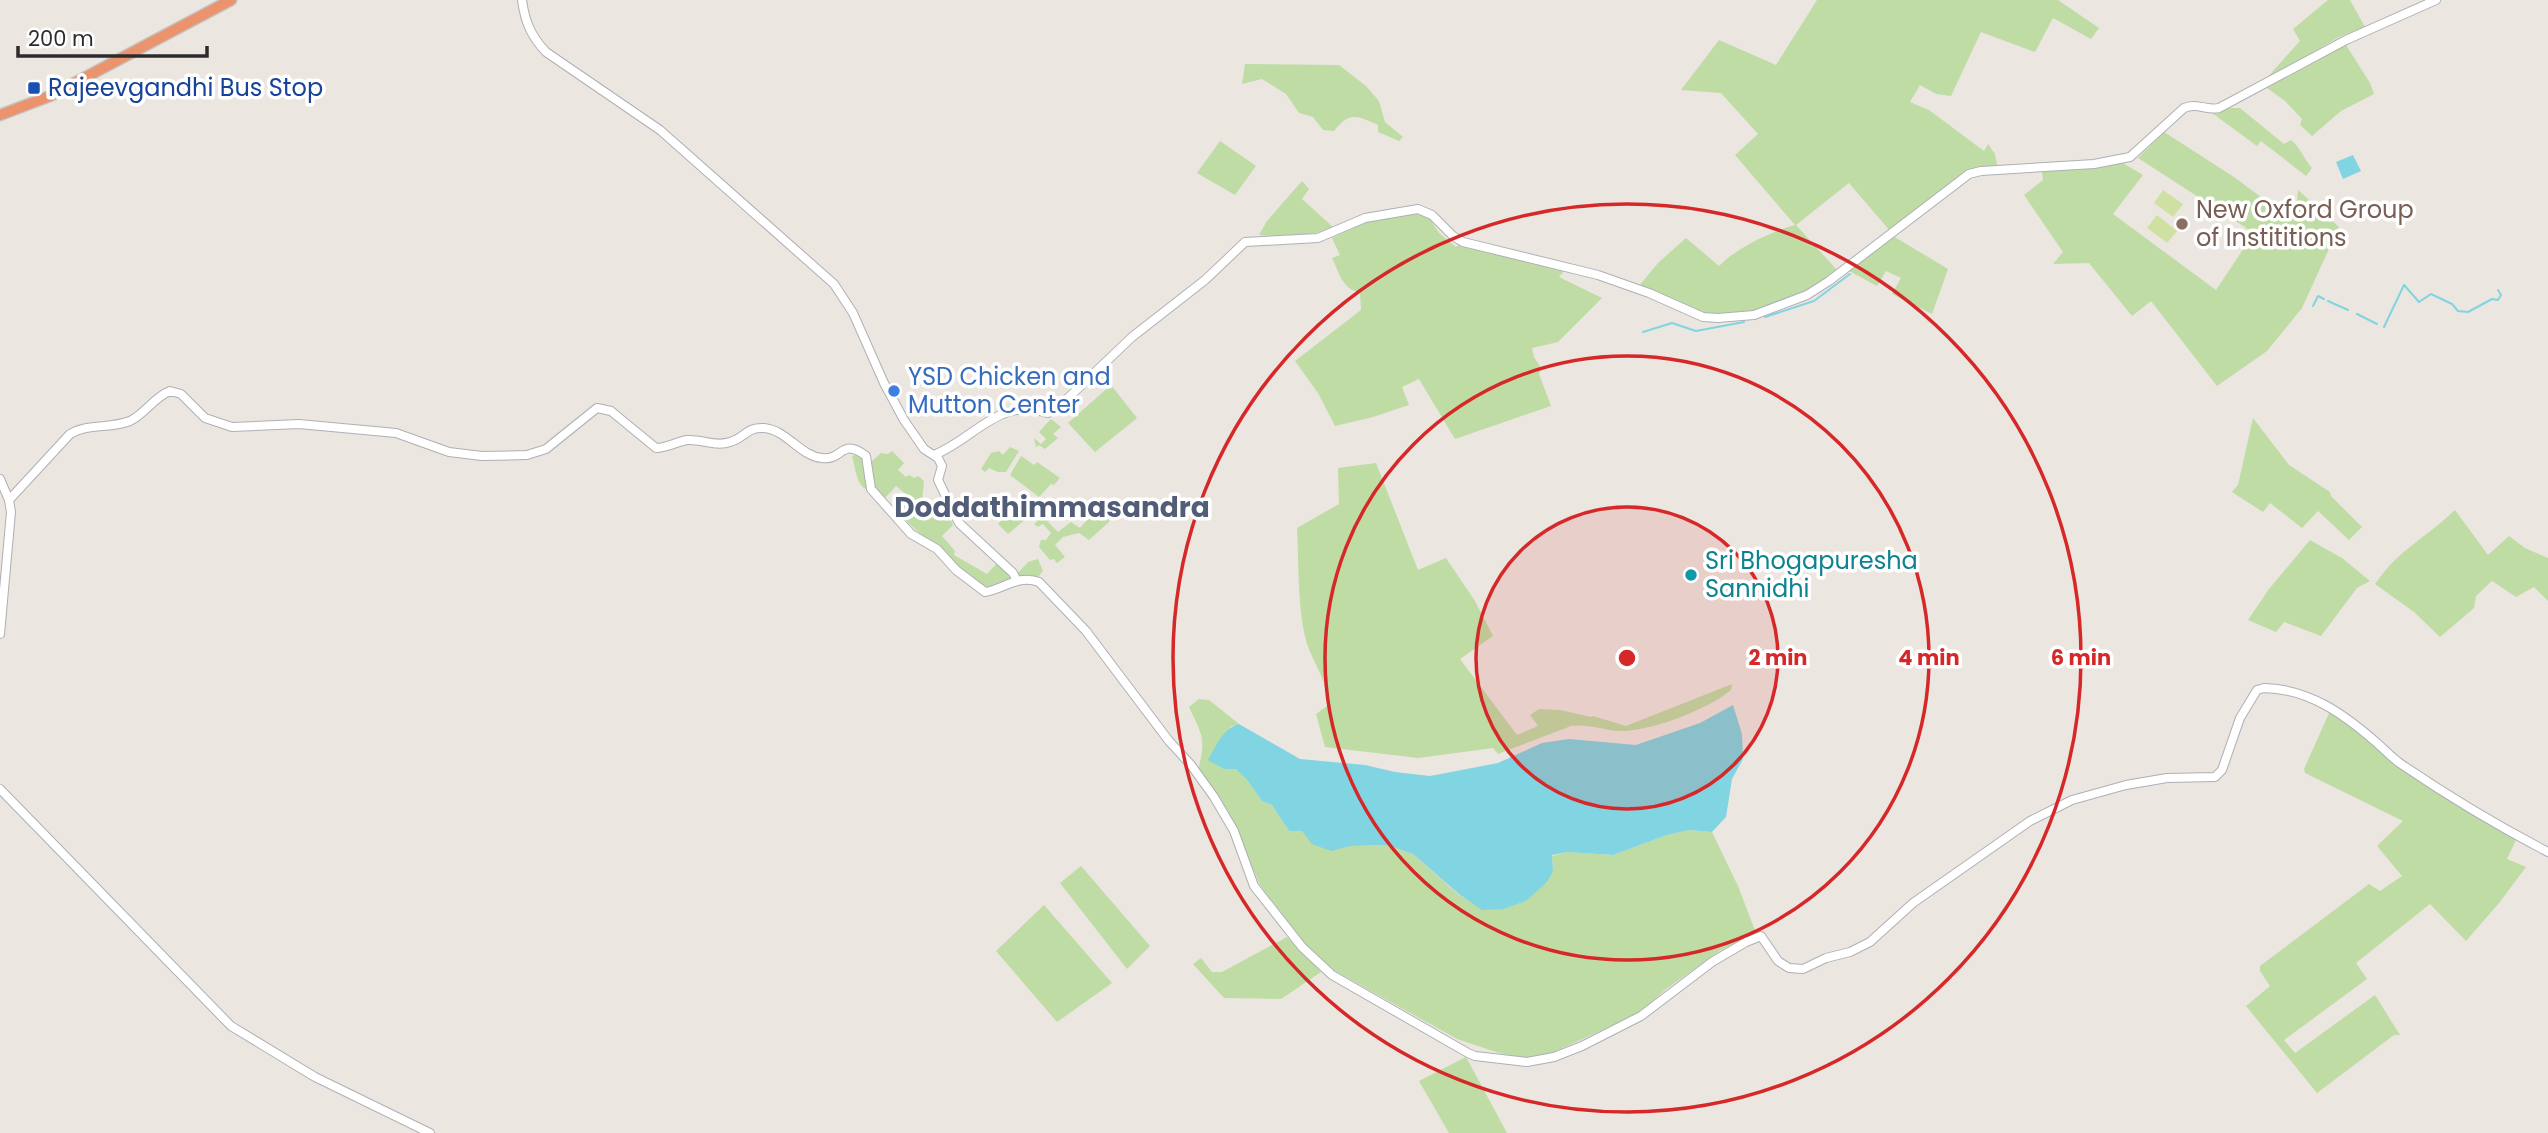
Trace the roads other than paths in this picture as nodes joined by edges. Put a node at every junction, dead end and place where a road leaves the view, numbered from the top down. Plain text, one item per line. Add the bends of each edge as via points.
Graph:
1 (231, 0) edge
2 (522, 0) edge
3 (2435, 0) edge
4 (0, 115) edge
5 (934, 455) junction
6 (0, 480) edge
7 (9, 500) junction
8 (1017, 581) junction
9 (0, 634) edge
10 (0, 789) edge
11 (2548, 852) edge
12 (430, 1133) edge

1 - 4 highway via 50,96
2 - 5 street via 532,36 545,52 660,130 834,284 853,313 904,420 916,440
3 - 5 street via 2336,45 2219,108 2184,107 2130,156 1969,174 1829,281 1807,295 1754,315 1703,317 1598,275 1462,242 1432,215 1418,209 1364,218 1318,238 1245,242 1048,413 1033,408 1010,411
5 - 8 street via 942,466 939,480 959,523
6 - 7 street
7 - 8 street via 70,434 131,420 170,390 181,394 205,418 232,427 299,424 396,433 449,452 482,456 537,453 597,408 604,408 656,448 686,440 728,443 762,428 822,458 854,448 866,456 871,489 911,534 937,549 985,592
7 - 9 street
8 - 11 street via 1039,582 1086,631 1191,765 1234,831 1254,886 1302,947 1332,975 1475,1056 1527,1062 1582,1046 1641,1016 1712,962 1761,936 1778,961 1789,968 1803,968 1850,952 1870,942 1913,904 2030,821 2072,800 2167,778 2216,777 2245,708 2257,690 2264,688 2312,696 2398,762
10 - 12 street via 231,1026 315,1077

